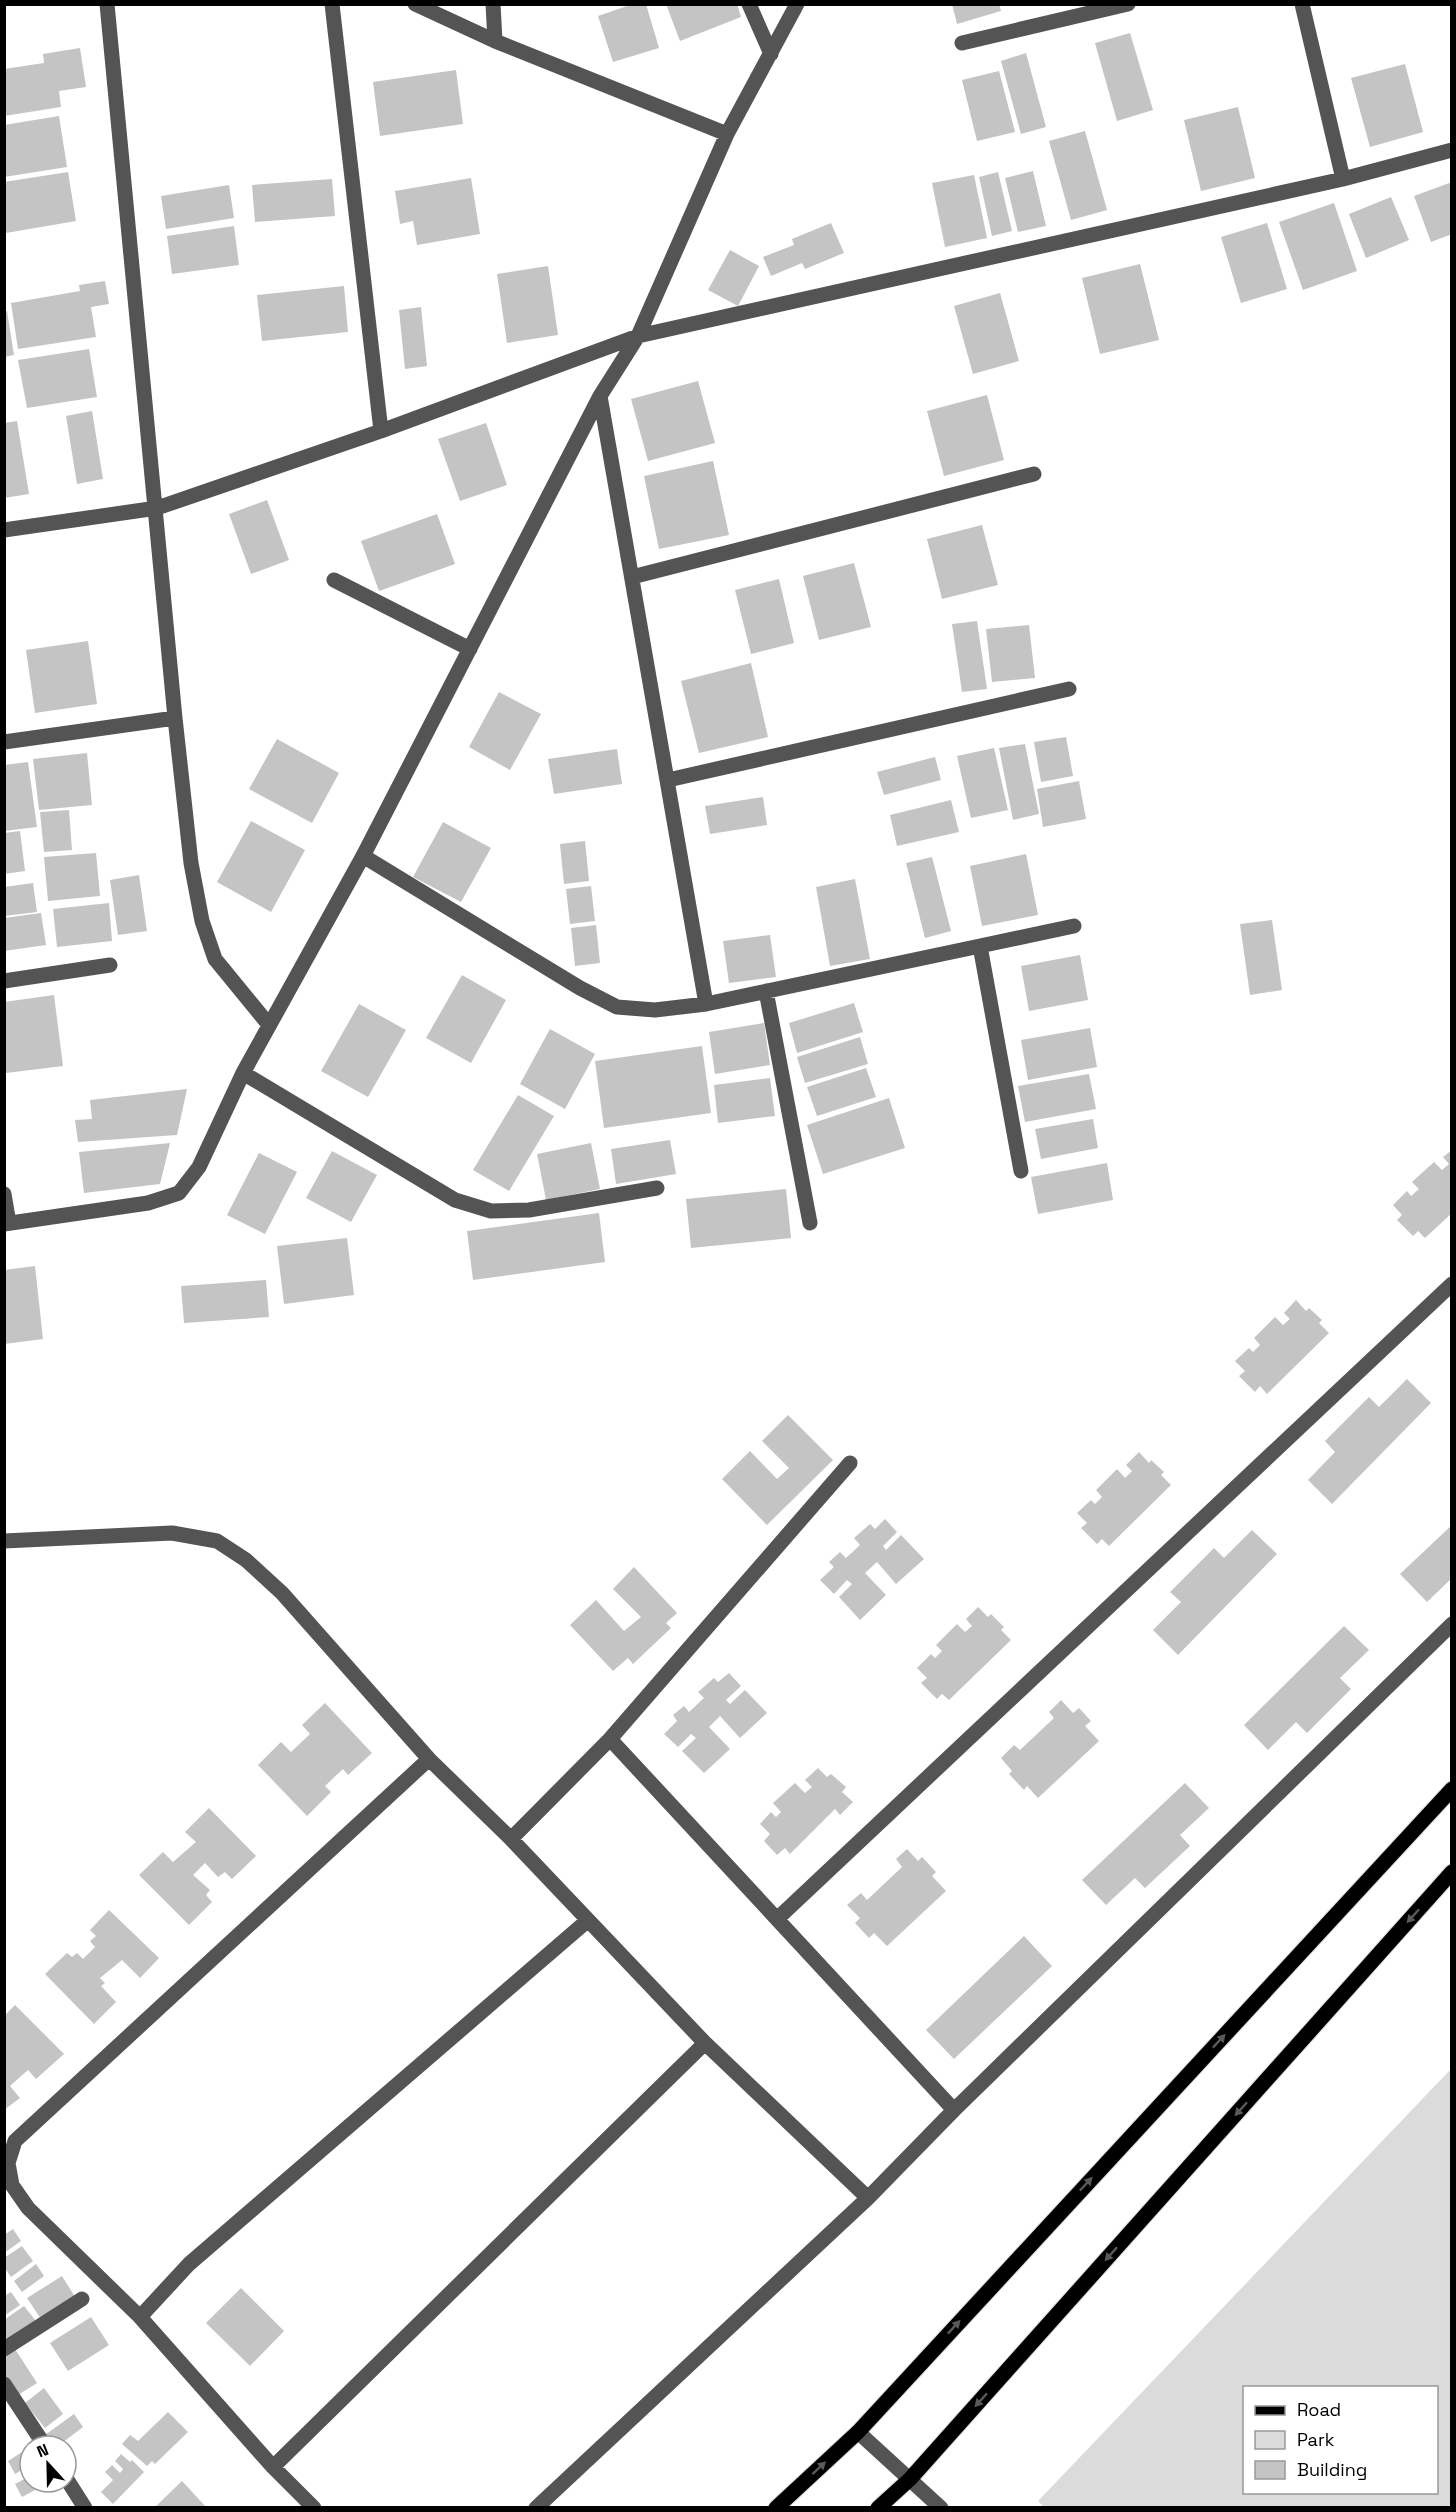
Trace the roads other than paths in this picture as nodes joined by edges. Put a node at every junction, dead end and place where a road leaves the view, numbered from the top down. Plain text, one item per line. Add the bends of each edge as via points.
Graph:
1 (107, 4) edge
2 (332, 4) edge
3 (415, 4) edge
4 (493, 4) edge
5 (749, 4) edge
6 (797, 4) edge
7 (1128, 4) edge
8 (1302, 4) edge
9 (495, 41) junction
10 (962, 43) dead end
11 (771, 54) junction
12 (727, 134) junction
13 (1452, 150) edge
14 (1343, 179) junction
15 (638, 336) junction
16 (600, 396) junction
17 (381, 431) junction
18 (1034, 474) dead end
19 (157, 508) junction
20 (4, 530) edge
21 (632, 577) junction
22 (333, 580) dead end
23 (470, 649) junction
24 (1069, 689) dead end
25 (175, 718) junction
26 (4, 742) edge
27 (668, 780) junction
28 (363, 856) junction
29 (1074, 926) dead end
30 (981, 946) junction
31 (111, 965) dead end
32 (4, 981) edge
33 (766, 991) junction
34 (706, 1004) junction
35 (269, 1026) junction
36 (243, 1073) junction
37 (1021, 1171) dead end
38 (657, 1188) dead end
39 (4, 1194) edge
40 (7, 1223) edge
41 (810, 1223) dead end
42 (1452, 1284) edge
43 (850, 1463) dead end
44 (4, 1541) edge
45 (1452, 1624) edge
46 (610, 1739) junction
47 (429, 1760) junction
48 (1452, 1789) edge
49 (511, 1839) junction
50 (1452, 1872) edge
51 (777, 1919) junction
52 (587, 1921) junction
53 (705, 2043) junction
54 (954, 2110) junction
55 (868, 2198) junction
56 (82, 2299) dead end
57 (140, 2317) junction
58 (4, 2349) edge
59 (4, 2384) edge
60 (858, 2432) junction
61 (37, 2434) edge
62 (273, 2467) junction
63 (910, 2479) junction
64 (76, 2494) edge
65 (85, 2508) edge
66 (314, 2508) edge
67 (536, 2508) edge
68 (776, 2508) edge
69 (878, 2508) edge
70 (941, 2508) edge

1 - 19 street
2 - 17 street
3 - 9 street
4 - 9 street
5 - 11 street
6 - 11 street
7 - 10 street
8 - 14 street
9 - 12 street
11 - 12 street
12 - 15 street
13 - 14 street
14 - 15 street
15 - 16 street
15 - 17 street
16 - 21 street
16 - 23 street
17 - 19 street
18 - 21 street
19 - 20 street
19 - 25 street
21 - 27 street
22 - 23 street
23 - 28 street
24 - 27 street
25 - 26 street
25 - 35 street via 191,863 202,921 215,958
27 - 34 street
28 - 34 street via 617,1007 655,1010
28 - 35 street
29 - 30 street
30 - 33 street
30 - 37 street
31 - 32 street
33 - 34 street
33 - 41 street
35 - 36 street
36 - 38 street via 455,1200 491,1211 530,1210
36 - 40 street via 199,1167 179,1193 148,1203
39 - 40 street
42 - 51 street
43 - 46 street
44 - 47 street via 172,1533 217,1541 246,1560 282,1593
45 - 54 street
46 - 49 street
46 - 51 street
47 - 49 street
47 - 57 street via 15,2141 8,2163 12,2185 28,2208
60 -> 48 main road
49 - 52 street
50 -> 63 main road
51 - 54 street
52 - 53 street
52 - 57 street via 189,2264
53 - 55 street
53 - 62 street
54 - 55 street
55 - 67 street
56 - 58 street
57 - 62 street
59 - 61 street
60 - 63 street
68 -> 60 main road
62 - 66 street
63 - 69 main road
63 - 70 street
64 - 65 street

